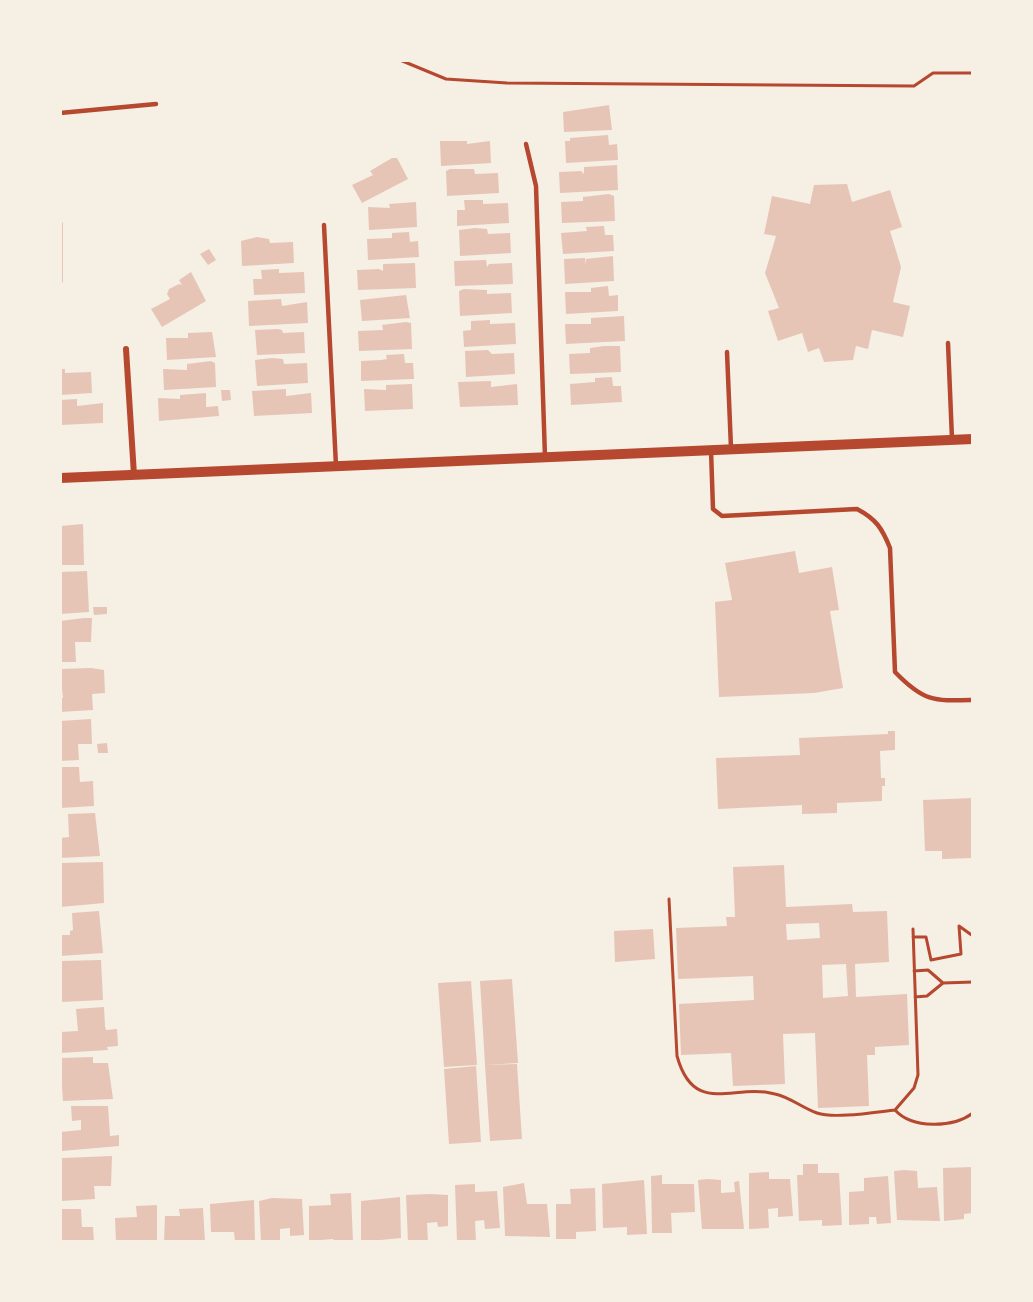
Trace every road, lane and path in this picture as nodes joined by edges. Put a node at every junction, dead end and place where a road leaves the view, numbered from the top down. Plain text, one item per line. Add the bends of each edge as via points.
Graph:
1 (400, 60) edge
2 (973, 73) edge
3 (156, 104) dead end
4 (60, 113) edge
5 (526, 144) dead end
6 (60, 223) edge
7 (324, 225) dead end
8 (60, 282) edge
9 (948, 343) dead end
10 (126, 349) dead end
11 (727, 352) dead end
12 (973, 439) edge
13 (952, 440) junction
14 (731, 448) junction
15 (711, 450) junction
16 (545, 457) junction
17 (336, 466) junction
18 (134, 475) junction
19 (60, 478) edge
20 (973, 700) edge
21 (669, 899) dead end
22 (913, 929) dead end
23 (973, 936) edge
24 (913, 937) junction
25 (914, 970) junction
26 (973, 982) edge
27 (943, 983) junction
28 (915, 997) junction
29 (895, 1110) junction
30 (973, 1113) edge

1 - 2 path via 446,79 507,83 914,86 933,73
3 - 4 lane
5 - 16 lane via 536,186
6 - 8 lane
7 - 17 lane
9 - 13 lane
10 - 18 street
11 - 14 lane
12 - 13 street
13 - 14 street
14 - 15 street
15 - 16 street
15 - 20 lane via 713,509 722,516 857,509 874,518 890,548 895,672 929,699
16 - 17 street
17 - 18 street
18 - 19 street
21 - 29 path via 677,1056 686,1080 710,1094 775,1094 820,1114
22 - 24 path
23 - 24 path via 959,926 961,954 931,960 926,937
24 - 25 path
25 - 27 path via 928,970
25 - 28 path
26 - 27 path
27 - 28 path via 927,996
28 - 29 path via 918,1075 915,1088
29 - 30 path via 901,1117 934,1123 957,1122

